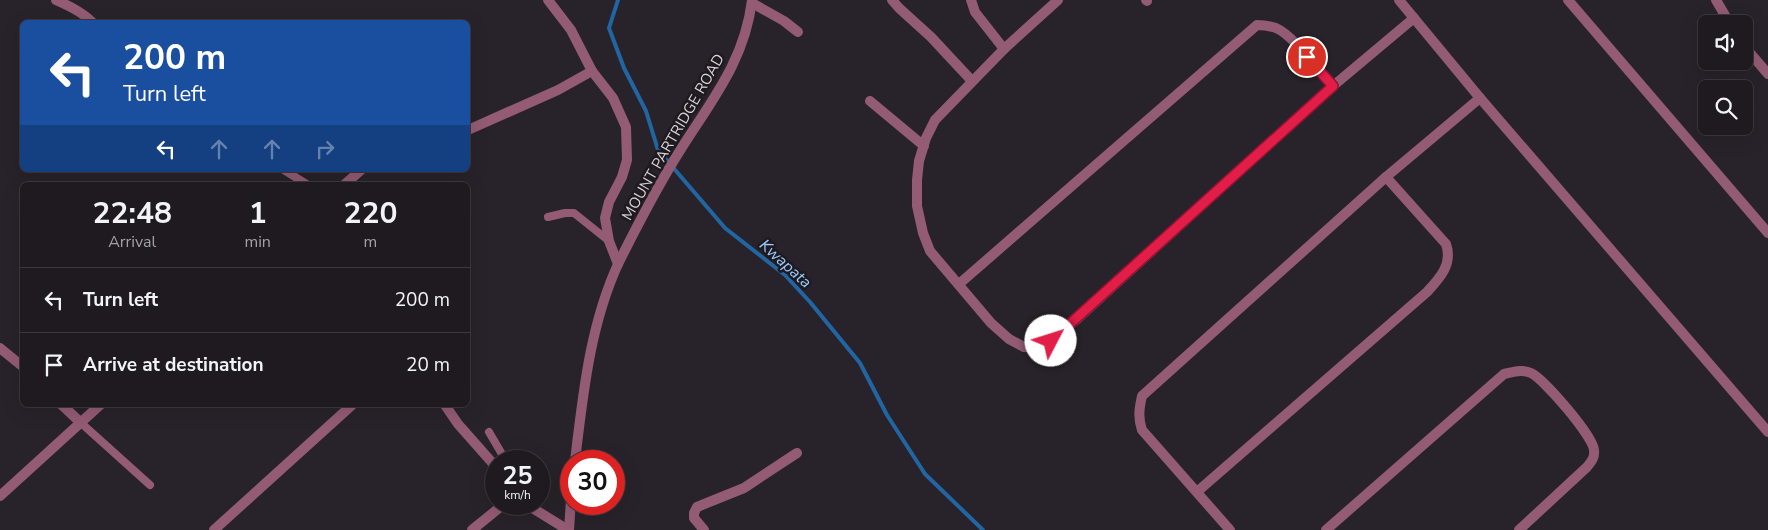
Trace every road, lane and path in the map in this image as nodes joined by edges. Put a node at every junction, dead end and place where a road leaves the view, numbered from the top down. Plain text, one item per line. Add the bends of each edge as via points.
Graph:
1 (56, 0) edge
2 (548, 0) edge
3 (892, 0) edge
4 (971, 0) edge
5 (1058, 0) edge
6 (1399, 0) edge
7 (1568, 0) edge
8 (1716, 0) edge
9 (752, 2) edge
10 (1725, 15) edge
11 (1414, 18) junction
12 (90, 20) edge
13 (798, 32) dead end
14 (1004, 48) junction
15 (1753, 56) edge
16 (592, 71) junction
17 (1768, 74) edge
18 (972, 81) junction
19 (1333, 86) junction
20 (1480, 98) junction
21 (870, 101) dead end
22 (470, 129) edge
23 (924, 146) junction
24 (287, 172) edge
25 (359, 172) edge
26 (1386, 177) junction
27 (303, 182) edge
28 (347, 182) edge
29 (548, 217) dead end
30 (1768, 232) edge
31 (609, 241) junction
32 (618, 264) junction
33 (959, 284) junction
34 (0, 348) edge
35 (20, 364) edge
36 (64, 407) edge
37 (98, 407) edge
38 (350, 407) edge
39 (446, 407) edge
40 (80, 422) junction
41 (489, 432) dead end
42 (1768, 432) edge
43 (500, 450) edge
44 (577, 450) edge
45 (797, 453) dead end
46 (485, 455) edge
47 (150, 485) dead end
48 (1198, 491) junction
49 (0, 496) edge
50 (490, 515) edge
51 (544, 515) edge
52 (570, 515) edge
53 (214, 530) edge
54 (472, 530) edge
55 (568, 530) edge
56 (704, 530) edge
57 (1230, 530) edge
58 (1326, 530) edge
59 (1519, 530) edge

1 - 12 street
2 - 16 street via 571,30
3 - 18 street
4 - 14 street via 975,12
5 - 14 street
6 - 11 street
7 - 30 street
8 - 10 street
9 - 13 street
9 - 32 street, MOUNT PARTRIDGE ROAD via 732,69 658,188
11 - 19 street
11 - 20 street
14 - 18 street
15 - 17 street
16 - 22 street via 558,90
16 - 31 street via 613,98 626,127 627,160 605,218
18 - 23 street via 935,120
19 - 33 street via 1278,29 1257,25
19 - 33 street via 1051,341 1035,348 1024,347 1009,339
20 - 26 street
20 - 42 street
21 - 23 street
23 - 33 street via 916,180 923,233 930,251
24 - 27 lane
25 - 28 street
26 - 48 street via 1142,396 1138,420 1142,430
26 - 48 street via 1446,244 1448,263 1440,278
29 - 31 lane via 574,213
31 - 32 street
32 - 44 street, MOUNT PARTRIDGE ROAD via 600,313
34 - 35 street
36 - 40 street
37 - 40 street
38 - 53 street
39 - 46 street
40 - 47 lane
40 - 49 street
41 - 43 lane
45 - 56 street via 744,488 697,507 694,518
48 - 57 street
50 - 54 street
51 - 55 street
52 - 55 street
58 - 59 street via 1504,374 1519,370 1539,378 1589,436 1594,449 1593,458 1586,467

